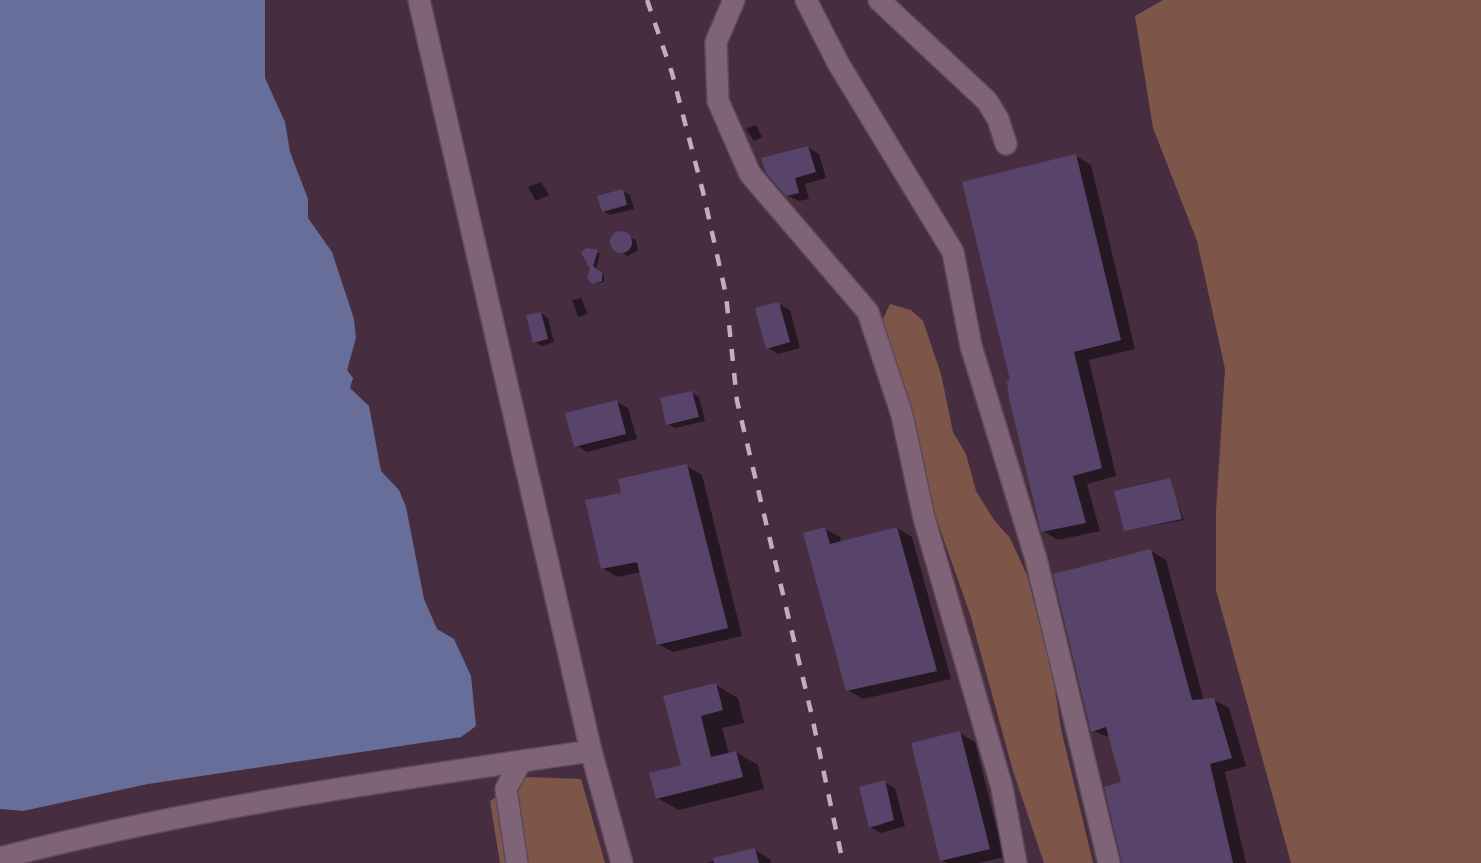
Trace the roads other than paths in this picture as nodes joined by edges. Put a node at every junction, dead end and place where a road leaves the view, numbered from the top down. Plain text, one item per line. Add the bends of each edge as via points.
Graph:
1 (419, 0) edge
2 (734, 0) edge
3 (806, 0) edge
4 (879, 0) edge
5 (1006, 144) dead end
6 (591, 751) junction
7 (521, 761) junction
8 (0, 858) edge
9 (517, 863) edge
10 (622, 863) edge
11 (1016, 863) edge
12 (1109, 863) edge

1 - 6 street
2 - 11 street via 716,42 718,101 750,174 868,312 902,415 925,518 1002,788
3 - 12 street via 838,63 953,252 971,346 1036,559
4 - 5 street via 987,101
6 - 7 street
6 - 10 street
7 - 8 street via 345,786 73,839
7 - 9 street via 506,789

